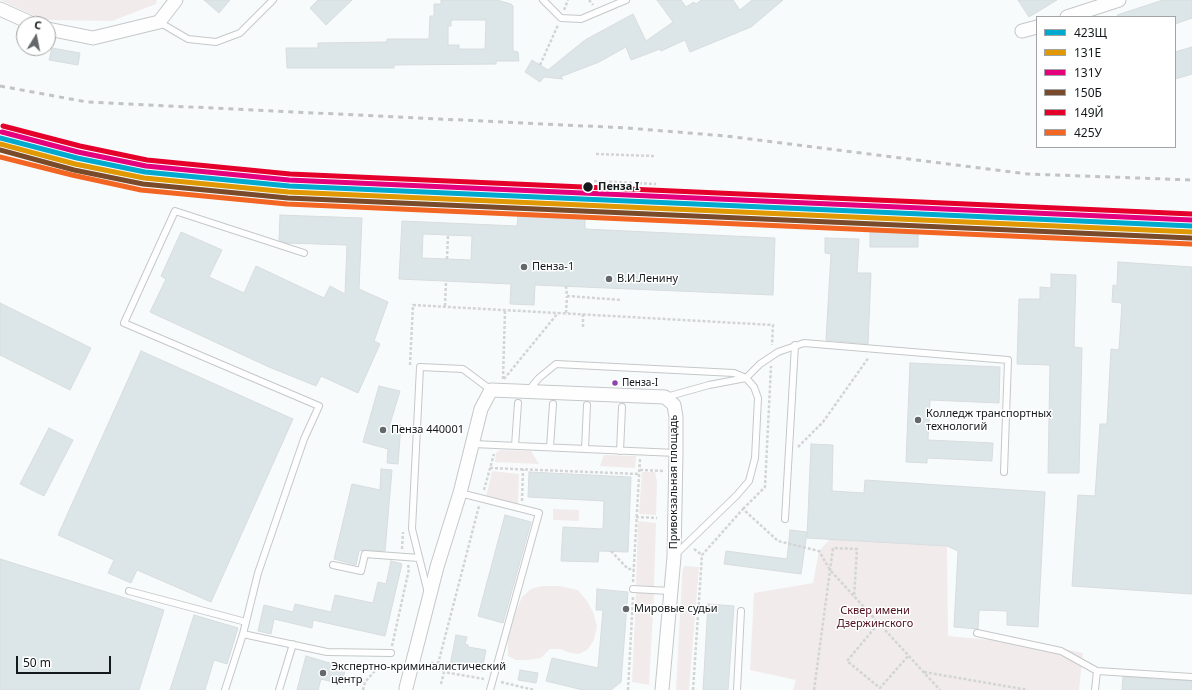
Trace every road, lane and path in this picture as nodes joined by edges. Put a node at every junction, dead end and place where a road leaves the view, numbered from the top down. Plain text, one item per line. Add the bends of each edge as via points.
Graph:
1 (176, 0) edge
2 (273, 0) edge
3 (543, 0) edge
4 (568, 0) edge
5 (626, 0) edge
6 (1119, 0) edge
7 (0, 9) edge
8 (16, 16) edge
9 (1069, 16) edge
10 (561, 18) junction
11 (159, 22) junction
12 (1036, 26) edge
13 (56, 31) edge
14 (1022, 31) dead end
15 (540, 65) dead end
16 (596, 154) dead end
17 (654, 156) dead end
18 (594, 181) dead end
19 (656, 184) dead end
20 (448, 236) dead end
21 (304, 253) dead end
22 (447, 259) dead end
23 (446, 281) dead end
24 (566, 286) dead end
25 (567, 296) junction
26 (622, 300) dead end
27 (445, 306) dead end
28 (505, 310) dead end
29 (558, 313) dead end
30 (566, 313) dead end
31 (583, 314) dead end
32 (583, 326) dead end
33 (795, 345) junction
34 (876, 349) junction
35 (746, 378) junction
36 (491, 390) junction
37 (528, 391) junction
38 (665, 397) junction
39 (518, 403) dead end
40 (553, 404) dead end
41 (587, 405) dead end
42 (622, 407) dead end
43 (472, 444) junction
44 (515, 446) junction
45 (550, 448) junction
46 (585, 449) junction
47 (620, 451) junction
48 (676, 453) junction
49 (494, 454) dead end
50 (640, 456) dead end
51 (789, 456) junction
52 (490, 468) junction
53 (523, 469) junction
54 (640, 470) junction
55 (676, 471) junction
56 (1004, 472) dead end
57 (639, 474) junction
58 (460, 493) junction
59 (481, 499) junction
60 (521, 509) junction
61 (636, 517) junction
62 (657, 518) dead end
63 (785, 520) dead end
64 (694, 548) dead end
65 (611, 551) dead end
66 (702, 555) junction
67 (674, 556) junction
68 (419, 558) junction
69 (333, 565) dead end
70 (634, 569) junction
71 (830, 570) junction
72 (633, 588) junction
73 (129, 591) dead end
74 (670, 591) junction
75 (854, 598) junction
76 (429, 599) junction
77 (741, 611) dead end
78 (246, 622) junction
79 (878, 624) junction
80 (977, 633) dead end
81 (243, 634) junction
82 (293, 644) junction
83 (391, 653) dead end
84 (908, 656) junction
85 (432, 663) dead end
86 (1097, 670) junction
87 (444, 672) dead end
88 (923, 672) junction
89 (1192, 677) edge
90 (441, 684) dead end
91 (405, 689) edge
92 (879, 689) edge
93 (1012, 689) edge
94 (225, 690) edge
95 (280, 690) edge
96 (490, 690) edge
97 (628, 690) edge
98 (662, 690) edge
99 (694, 690) edge
100 (737, 690) edge
101 (814, 690) edge
102 (940, 690) edge
103 (1028, 690) edge
104 (1095, 690) edge

1 - 11 street
2 - 11 lane via 240,33 216,42 188,39
3 - 10 lane
4 - 10 path
5 - 10 lane via 581,19
6 - 9 street
7 - 8 street
10 - 15 path
11 - 13 street via 93,38
12 - 14 street
16 - 17 path
18 - 19 path
20 - 22 path
21 - 78 lane via 175,211 124,323 319,406 304,439 263,558
23 - 27 path
24 - 25 path
25 - 26 path
25 - 30 path
28 - 29 path via 502,381
31 - 32 path
33 - 34 lane via 804,343
33 - 35 lane via 778,352
33 - 51 lane
34 - 51 path via 823,422
34 - 56 lane via 1008,360
35 - 37 lane via 734,373 556,364 538,378
35 - 38 lane
35 - 67 lane via 754,387 758,398 756,458 748,481 737,495
36 - 37 street
36 - 43 street via 481,409
36 - 68 lane via 463,369 420,366 412,529
37 - 38 street
38 - 48 street, Привокзальная площадь via 674,405
39 - 44 lane
40 - 45 lane
41 - 46 lane
42 - 47 lane
43 - 44 lane
43 - 58 street
44 - 45 lane
45 - 46 lane
46 - 47 lane
47 - 48 lane
48 - 55 street, Привокзальная площадь
49 - 52 path
50 - 54 path
51 - 63 lane
52 - 53 path
52 - 59 path
53 - 57 path
53 - 60 path
54 - 55 path
54 - 57 path
55 - 67 street, Привокзальная площадь
57 - 61 path
58 - 59 lane
58 - 76 street
59 - 60 lane
59 - 85 path via 438,664
60 - 96 lane via 539,512
61 - 62 path
61 - 70 path
64 - 66 path
65 - 70 path via 628,569
66 - 71 path via 743,509 778,541 819,552
66 - 99 path
67 - 74 street, Привокзальная площадь
68 - 69 lane via 365,554 361,572
68 - 76 lane
70 - 72 path
71 - 75 path
71 - 75 path via 833,548 857,549
71 - 101 path
72 - 74 lane
72 - 97 path
73 - 78 lane
74 - 98 street, Привокзальная площадь
75 - 79 path
76 - 91 street
77 - 100 lane
78 - 81 lane
79 - 84 path
79 - 92 path via 847,661
80 - 86 lane via 1061,651
81 - 82 lane
81 - 94 lane
82 - 83 lane via 327,652
82 - 95 lane
84 - 88 path
84 - 92 path
86 - 89 lane
86 - 104 lane
87 - 90 path
88 - 93 path
88 - 102 path
93 - 103 path

